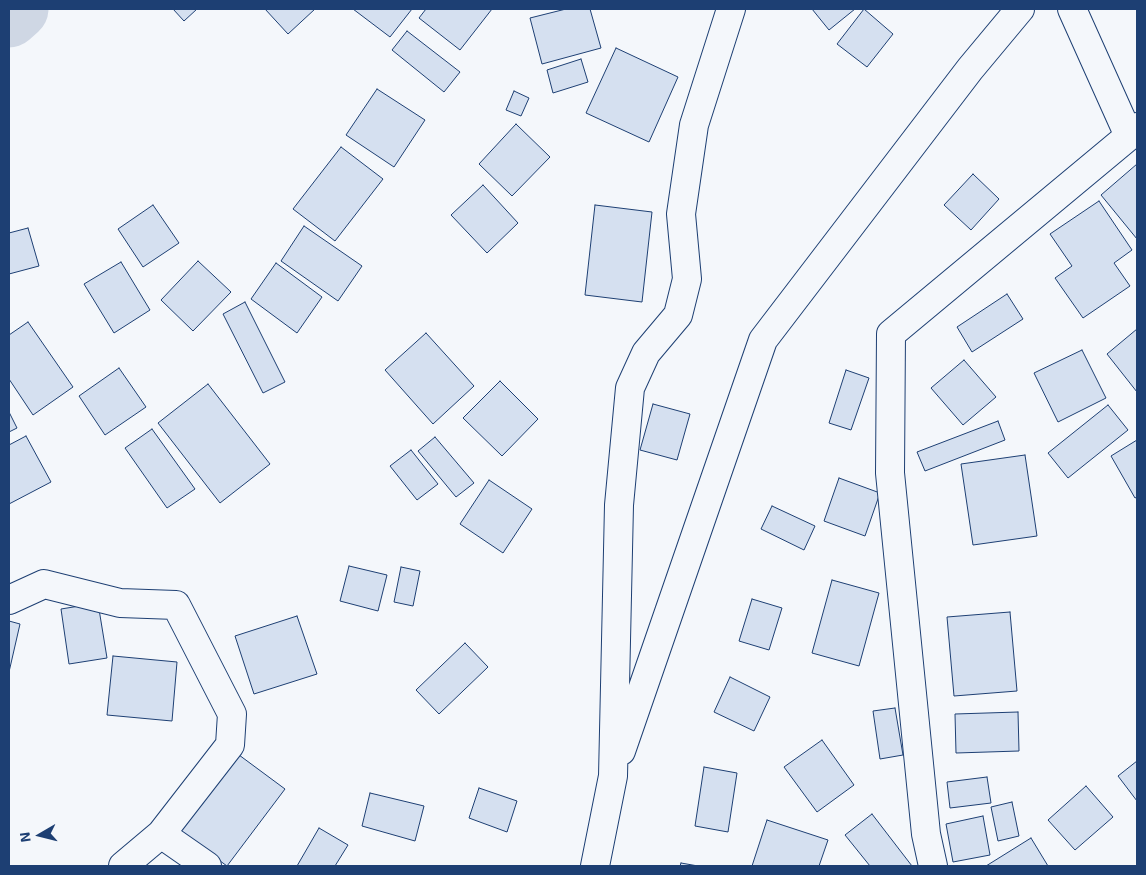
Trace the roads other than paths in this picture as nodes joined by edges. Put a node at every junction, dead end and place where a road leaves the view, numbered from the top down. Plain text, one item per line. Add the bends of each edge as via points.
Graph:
1 (731, 9) edge
2 (1020, 9) edge
3 (1072, 9) edge
4 (1133, 131) edge
5 (9, 600) edge
6 (612, 776) junction
7 (161, 834) junction
8 (123, 866) edge
9 (207, 866) edge
10 (596, 866) edge
11 (933, 866) edge

1 - 6 street via 694,125 681,214 687,279 678,315 646,353 630,388 619,505
2 - 6 street via 970,69 763,340
3 - 4 street
4 - 11 street via 890,334 890,473 926,834
5 - 7 street via 44,584 120,603 176,605 232,714 230,745
6 - 10 street
7 - 8 street
7 - 9 street

